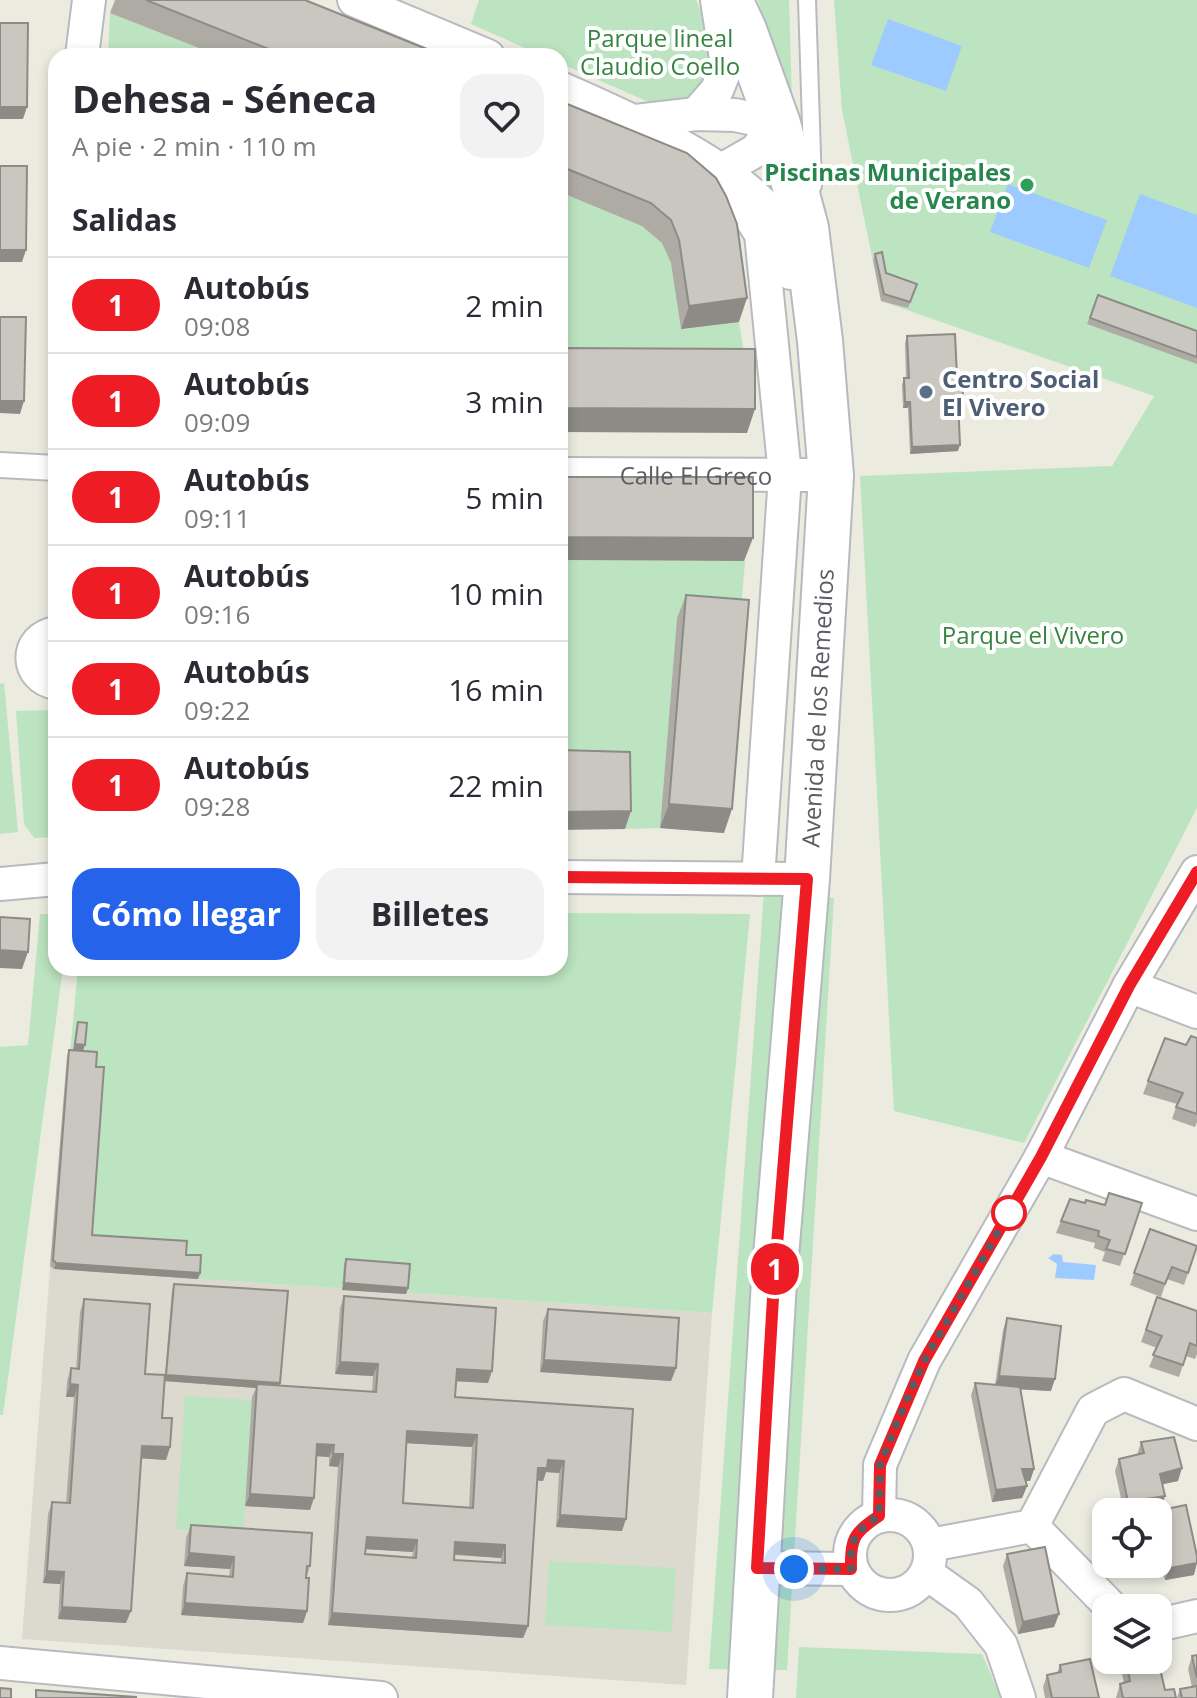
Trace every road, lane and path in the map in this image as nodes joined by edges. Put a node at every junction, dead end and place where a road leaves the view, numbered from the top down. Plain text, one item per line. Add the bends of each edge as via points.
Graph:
1 (89, 0) edge
2 (354, 0) edge
3 (717, 0) edge
4 (730, 0) edge
5 (807, 0) edge
6 (83, 48) edge
7 (469, 48) edge
8 (568, 91) edge
9 (696, 114) junction
10 (636, 121) junction
11 (778, 124) junction
12 (720, 171) junction
13 (826, 257) dead end
14 (832, 287) dead end
15 (820, 341) junction
16 (0, 465) edge
17 (48, 468) edge
18 (568, 474) edge
19 (785, 475) junction
20 (831, 476) junction
21 (48, 635) edge
22 (48, 680) edge
23 (1197, 872) edge
24 (568, 877) edge
25 (758, 879) junction
26 (807, 879) junction
27 (48, 880) edge
28 (0, 884) edge
29 (1129, 986) junction
30 (1197, 1012) edge
31 (1041, 1157) junction
32 (1197, 1214) edge
33 (1197, 1424) edge
34 (879, 1516) junction
35 (1032, 1526) junction
36 (928, 1559) junction
37 (757, 1568) junction
38 (851, 1569) junction
39 (1098, 1594) edge
40 (1197, 1616) edge
41 (1172, 1622) edge
42 (0, 1663) edge
43 (381, 1698) edge
44 (750, 1698) edge
45 (1019, 1698) edge

1 - 6 street
2 - 7 street
3 - 9 street via 727,65 717,90
4 - 11 main road, Avenida de los Remedios
5 - 13 lane via 813,183
8 - 10 street, Avenida de los Remedios
9 - 10 street
9 - 11 street
10 - 12 street, Avenida de los Remedios
11 - 12 street via 755,151
11 - 15 main road, Avenida de los Remedios via 806,228
12 - 15 street, Avenida de los Remedios via 763,202 786,234 793,289
12 - 19 street, Avenida de los Remedios via 761,234
14 - 15 lane
15 - 20 main road, Avenida de los Remedios
16 - 17 street
18 - 19 street, Calle El Greco
19 - 20 street, Calle El Greco
19 - 25 street, Avenida de los Remedios
20 - 26 main road, Avenida de los Remedios
21 - 22 street via 37,642 31,656 35,672
23 - 29 street
24 - 25 street
25 - 26 street
26 - 37 main road, Avenida de los Remedios
27 - 28 street
29 - 30 street
29 - 31 street
31 - 32 street
31 - 34 street via 924,1361 880,1465
33 - 35 street via 1124,1394 1093,1410
34 - 36 street via 910,1520 923,1531
34 - 38 street via 860,1528 850,1547
35 - 36 street
35 - 39 street
36 - 38 street via 914,1588 897,1595 878,1594 862,1585
36 - 45 street via 1001,1645
37 - 38 street
37 - 44 main road, Avenida de los Remedios
40 - 41 street
42 - 43 street

